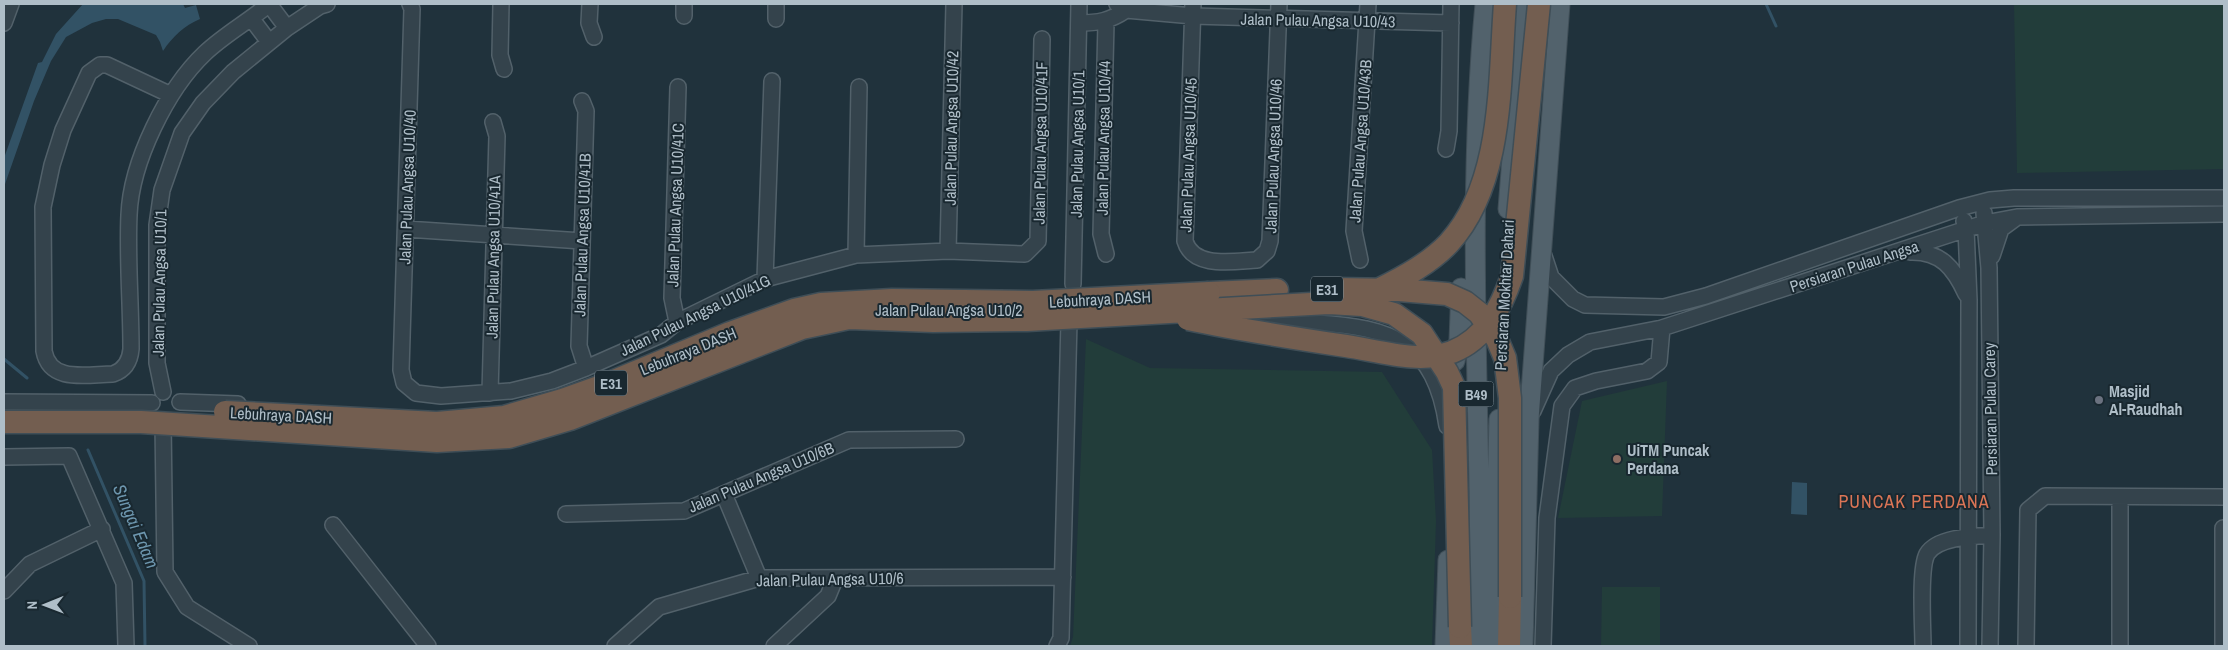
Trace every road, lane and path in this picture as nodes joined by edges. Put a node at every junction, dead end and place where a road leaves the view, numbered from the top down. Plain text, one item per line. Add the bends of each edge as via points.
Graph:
1 (11, 4) edge
2 (268, 4) edge
3 (327, 4) edge
4 (501, 4) edge
5 (590, 4) edge
6 (954, 4) edge
7 (1079, 4) edge
8 (1368, 4) edge
9 (1451, 4) edge
10 (1485, 4) edge
11 (1505, 4) edge
12 (1524, 4) edge
13 (1539, 4) edge
14 (1560, 4) edge
15 (409, 5) edge
16 (1122, 7) edge
17 (1193, 10) edge
18 (1279, 11) edge
19 (251, 18) junction
20 (1367, 21) junction
21 (1102, 22) junction
22 (4, 23) edge
23 (1079, 23) junction
24 (1451, 23) junction
25 (287, 28) junction
26 (594, 37) dead end
27 (1042, 40) dead end
28 (269, 42) junction
29 (504, 69) dead end
30 (772, 81) dead end
31 (678, 87) dead end
32 (859, 87) dead end
33 (171, 95) junction
34 (582, 101) dead end
35 (493, 122) dead end
36 (1476, 141) junction
37 (1446, 149) dead end
38 (2224, 198) edge
39 (1983, 202) junction
40 (1959, 208) junction
41 (2224, 214) edge
42 (2017, 217) junction
43 (1985, 223) junction
44 (406, 229) junction
45 (1966, 229) junction
46 (494, 235) junction
47 (582, 241) junction
48 (1542, 249) junction
49 (948, 251) junction
50 (1898, 252) junction
51 (1106, 254) dead end
52 (856, 255) junction
53 (1360, 260) dead end
54 (1229, 261) joint
55 (1988, 268) junction
56 (765, 279) junction
57 (1072, 284) junction
58 (1377, 291) junction
59 (1052, 294) junction
60 (1085, 296) junction
61 (1969, 300) junction
62 (1052, 311) junction
63 (1083, 313) junction
64 (1163, 313) junction
65 (1069, 320) junction
66 (677, 322) junction
67 (1662, 328) junction
68 (586, 368) junction
69 (401, 370) joint
70 (163, 392) junction
71 (490, 393) junction
72 (4, 402) edge
73 (180, 402) junction
74 (152, 403) junction
75 (4, 408) edge
76 (165, 419) junction
77 (1529, 419) junction
78 (4, 422) edge
79 (956, 439) dead end
80 (1450, 447) junction
81 (4, 457) edge
82 (724, 494) junction
83 (2120, 496) junction
84 (2224, 497) edge
85 (566, 514) dead end
86 (333, 525) dead end
87 (2222, 528) dead end
88 (102, 530) junction
89 (1992, 535) junction
90 (1968, 536) junction
91 (1063, 577) junction
92 (759, 578) junction
93 (836, 579) junction
94 (4, 590) edge
95 (2224, 591) edge
96 (1461, 636) edge
97 (126, 646) edge
98 (249, 646) edge
99 (428, 646) edge
100 (615, 646) edge
101 (774, 646) edge
102 (1057, 646) edge
103 (1445, 646) edge
104 (1476, 646) edge
105 (1493, 646) edge
106 (1509, 646) edge
107 (1524, 646) edge
108 (1543, 646) edge
109 (1923, 646) edge
110 (1968, 646) edge
111 (1990, 646) edge
112 (2026, 646) edge
113 (2120, 646) edge
114 (2223, 646) edge

1 - 22 street
2 - 19 street
2 - 25 street
3 - 25 street, Jalan Pulau Angsa U10/1
4 - 29 street via 500,55
5 - 26 street via 589,24
6 - 49 street, Jalan Pulau Angsa U10/42
7 - 23 street, Jalan Pulau Angsa U10/1
8 - 20 street, Jalan Pulau Angsa U10/43B
9 - 24 street
10 - 36 main road, Persiaran Mokhtar Dahari / B49
11 - 58 highway, bridge via 1495,136 1483,187 1460,229 1433,257
12 - 105 main road, Persiaran Mokhtar Dahari / B49 via 1500,356
13 - 64 highway, bridge via 1512,276 1496,315 1477,336 1452,352 1408,356 1244,331
14 - 48 main road
15 - 44 street, Jalan Pulau Angsa U10/40
16 - 17 street, Jalan Pulau Angsa U10/43
16 - 21 street
17 - 18 street, Jalan Pulau Angsa U10/43
17 - 54 street, Jalan Pulau Angsa U10/45 via 1185,241 1187,249 1196,257
18 - 20 street, Jalan Pulau Angsa U10/43
18 - 54 street, Jalan Pulau Angsa U10/46 via 1270,241 1267,251 1257,260
19 - 28 street
19 - 33 street via 206,53
20 - 24 street, Jalan Pulau Angsa U10/43
20 - 53 street, Jalan Pulau Angsa U10/43B via 1354,231
21 - 23 street
21 - 51 street, Jalan Pulau Angsa U10/44 via 1101,234
23 - 57 street, Jalan Pulau Angsa U10/1
24 - 37 street
25 - 28 street, Jalan Pulau Angsa U10/1
27 - 49 street, Jalan Pulau Angsa U10/41F via 1038,241 1025,254
28 - 70 street, Jalan Pulau Angsa U10/1 via 203,103 182,133 162,190 158,225 157,363
30 - 56 street
31 - 66 street, Jalan Pulau Angsa U10/41C via 672,298
32 - 52 street
33 - 33 street via 115,67 100,65 88,72 63,130 43,207 44,351 50,368 58,373 113,374 120,372 130,357 129,214 144,152
34 - 47 street, Jalan Pulau Angsa U10/41B via 586,111
35 - 46 street, Jalan Pulau Angsa U10/41A via 497,136
36 - 60 street via 1458,235 1445,252 1413,276 1325,296
36 - 80 main road via 1459,340 1450,386
36 - 104 main road, Persiaran Mokhtar Dahari / B49 via 1474,274 1479,486
38 - 39 street, Persiaran Pulau Angsa via 2014,198
39 - 40 street, Persiaran Pulau Angsa
39 - 43 street, Persiaran Pulau Carey
40 - 45 street, Persiaran Pulau Carey
40 - 48 street, Persiaran Pulau Angsa via 1706,296 1664,307 1585,305 1573,299 1551,277
41 - 42 street, Persiaran Pulau Angsa
42 - 43 street, Persiaran Pulau Angsa
42 - 55 street via 2001,229
43 - 45 street, Persiaran Pulau Angsa
43 - 55 street, Persiaran Pulau Carey
44 - 46 street
44 - 69 street, Jalan Pulau Angsa U10/40
45 - 50 street, Persiaran Pulau Angsa
45 - 61 street, Persiaran Pulau Carey
46 - 47 street
46 - 71 street, Jalan Pulau Angsa U10/41A
47 - 68 street, Jalan Pulau Angsa U10/41B via 579,346
48 - 77 main road
49 - 52 street, Jalan Pulau Angsa U10/41G
50 - 61 street via 1928,252 1945,262
50 - 67 street, Persiaran Pulau Angsa
52 - 56 street, Jalan Pulau Angsa U10/41G
55 - 89 street, Persiaran Pulau Carey
56 - 66 street, Jalan Pulau Angsa U10/41G
57 - 59 street via 1061,286
57 - 60 street
58 - 75 highway, Lebuhraya DASH / E31, bridge via 1293,289 1033,302 892,300 820,304 730,333 562,400 504,417 437,423 158,408
58 - 106 highway, Lebuhraya DASH, bridge via 1447,294 1465,302 1479,312 1505,358 1510,398
59 - 62 street
59 - 73 street, Jalan Pulau Angsa U10/2 via 896,290 791,305 564,393 479,414 417,417 257,404
60 - 63 street
61 - 90 street, Persiaran Pulau Carey
62 - 65 street
62 - 76 street, Jalan Pulau Angsa U10/2 via 887,307 845,313 800,325 577,412 509,432 463,435 345,431
63 - 65 street
63 - 80 street via 1351,325 1375,330 1409,348 1427,366 1445,410
64 - 78 highway, Lebuhraya DASH / E31, bridge via 1027,320 848,318 802,328 570,419 509,437 436,441 141,422
64 - 96 highway, bridge via 1282,304 1362,305 1394,314 1422,334 1454,387
65 - 91 street
66 - 68 street, Jalan Pulau Angsa U10/41G via 660,335
67 - 77 street, Persiaran Pulau Angsa via 1590,342 1568,355 1550,371
67 - 108 street via 1659,362 1647,371 1575,388 1562,406 1547,518
68 - 71 street, Jalan Pulau Angsa U10/41G via 539,385
69 - 71 street, Jalan Pulau Angsa U10/41G via 404,382 416,393 441,396
70 - 73 street via 172,393
70 - 74 street
72 - 74 street
73 - 76 street via 181,407
74 - 76 street via 152,412
76 - 78 street, Jalan Pulau Angsa U10/2
76 - 98 street via 165,572 187,608
77 - 107 main road
79 - 82 street, Jalan Pulau Angsa U10/6B via 849,440
80 - 103 main road
81 - 88 street via 69,456
82 - 85 street, Jalan Pulau Angsa U10/6B via 684,511
82 - 92 street
83 - 84 street
83 - 112 street via 2044,496 2028,510
83 - 113 street
86 - 99 street
87 - 95 street
88 - 94 street via 30,564
88 - 97 street via 124,583
89 - 90 street
89 - 111 street, Persiaran Pulau Carey
90 - 109 street via 1941,543 1928,553 1924,566
90 - 110 street, Persiaran Pulau Carey
91 - 93 street, Jalan Pulau Angsa U10/6
91 - 102 street via 1061,638
92 - 93 street, Jalan Pulau Angsa U10/6
92 - 100 street, Jalan Pulau Angsa U10/6 via 659,607
93 - 101 street via 828,596
95 - 114 street

